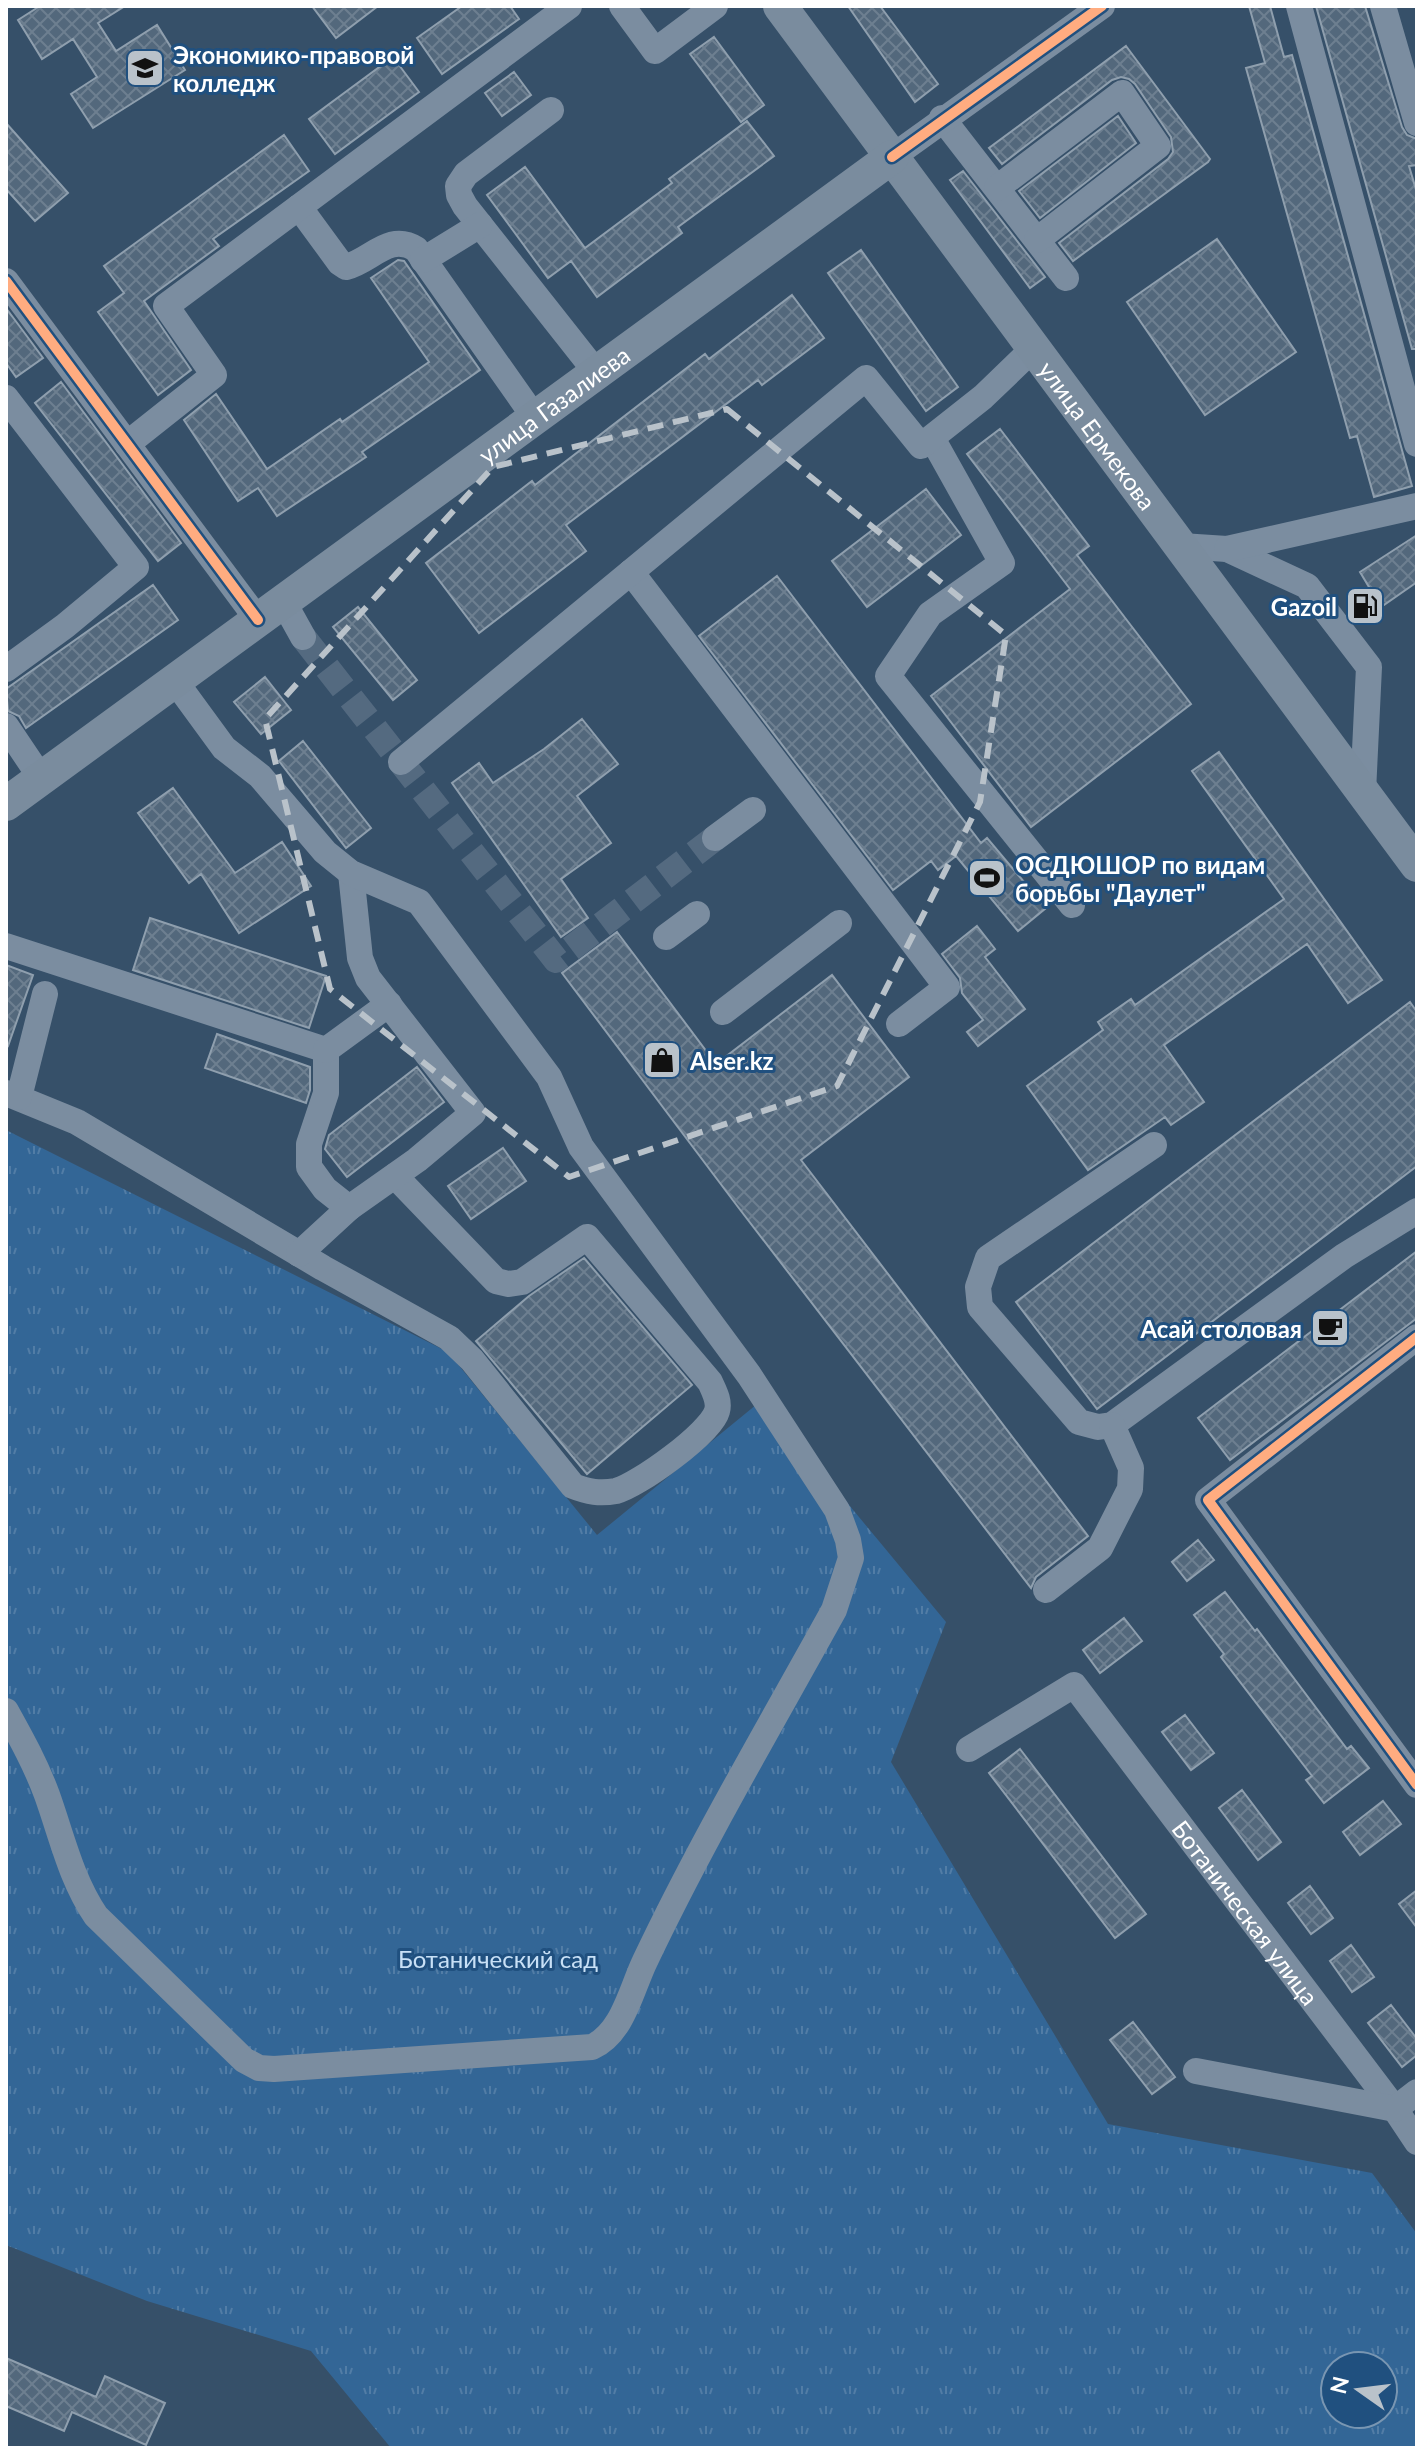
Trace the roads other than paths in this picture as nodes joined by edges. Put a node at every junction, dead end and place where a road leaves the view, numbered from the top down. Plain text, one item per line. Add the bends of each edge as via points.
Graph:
1 (569, 6) edge
2 (622, 6) edge
3 (715, 6) edge
4 (780, 6) edge
5 (1299, 6) edge
6 (1383, 6) edge
7 (1089, 10) edge
8 (551, 110) dead end
9 (942, 118) junction
10 (1417, 123) edge
11 (892, 157) junction
12 (997, 188) junction
13 (299, 207) junction
14 (480, 225) junction
15 (1037, 240) junction
16 (423, 260) junction
17 (1066, 278) dead end
18 (6, 281) edge
19 (1034, 348) junction
20 (596, 372) junction
21 (6, 398) edge
22 (535, 418) junction
23 (932, 438) junction
24 (127, 444) junction
25 (1417, 444) edge
26 (1417, 506) edge
27 (1181, 546) junction
28 (1227, 549) junction
29 (631, 572) junction
30 (270, 611) junction
31 (303, 637) tunnel mouth
32 (6, 669) edge
33 (175, 681) junction
34 (6, 726) edge
35 (401, 762) dead end
36 (41, 778) junction
37 (1363, 792) junction
38 (6, 804) edge
39 (753, 810) dead end
40 (715, 838) tunnel mouth
41 (1417, 865) edge
42 (351, 873) junction
43 (1072, 905) dead end
44 (697, 914) dead end
45 (839, 923) dead end
46 (666, 937) dead end
47 (6, 946) edge
48 (45, 994) dead end
49 (389, 1004) junction
50 (723, 1012) dead end
51 (899, 1024) dead end
52 (326, 1050) junction
53 (12, 1095) edge
54 (1154, 1145) dead end
55 (395, 1176) junction
56 (349, 1208) junction
57 (1417, 1211) edge
58 (299, 1254) junction
59 (1417, 1337) edge
60 (1112, 1425) junction
61 (1046, 1590) dead end
62 (6, 1711) edge
63 (969, 1749) dead end
64 (1417, 1785) edge
65 (1196, 2071) dead end
66 (1417, 2092) edge
67 (1395, 2109) junction
68 (1417, 2142) edge

1 - 13 street
2 - 3 street via 655,51
4 - 11 main road, улица Ермекова
5 - 25 street
6 - 10 street
7 - 9 street, улица Газалиева
8 - 14 street via 466,174 458,186
9 - 11 street, улица Газалиева
9 - 12 street
11 - 19 main road, улица Ермекова
11 - 20 main road, улица Газалиева
12 - 15 street
12 - 15 street via 1122,93 1158,146
13 - 16 street via 346,267 387,244 410,245
13 - 24 street via 166,306 214,375
14 - 16 street
14 - 20 street
15 - 17 street
16 - 22 street
18 - 24 street
19 - 23 street
19 - 27 main road, улица Ермекова
20 - 22 main road, улица Газалиева
21 - 32 street via 136,567
22 - 30 main road, улица Газалиева
23 - 29 street via 921,446 866,378
23 - 43 street via 1002,563 930,614 888,676
24 - 30 street
26 - 28 street
27 - 28 street
27 - 37 main road, улица Ермекова
28 - 37 street via 1307,586 1369,667
29 - 35 street
29 - 51 street via 947,987
30 - 31 street
30 - 33 main road, улица Газалиева
33 - 36 main road, улица Газалиева
33 - 42 street via 224,748 260,776 325,852
34 - 36 street
36 - 38 main road, улица Газалиева
37 - 41 main road, улица Ермекова
39 - 40 street
42 - 49 street via 360,958
42 - 62 street via 419,902 549,1077 581,1147 749,1375 837,1510 848,1540 851,1558 834,1610 664,1920 619,2021 605,2041 592,2047 274,2069 244,2060 96,1916 82,1895 28,1750
44 - 46 street
45 - 50 street
47 - 52 street
48 - 53 street
49 - 52 street
49 - 55 street via 473,1113
52 - 56 street via 326,1093 309,1144 309,1167
53 - 58 street via 77,1122
54 - 60 street via 988,1258 978,1287 980,1307 1079,1422
55 - 56 street
55 - 58 street via 496,1281 522,1282 587,1237 710,1382 718,1400 709,1425 643,1477 619,1490 587,1492 573,1486 449,1338
56 - 58 street
57 - 60 street via 1344,1256
59 - 64 street via 1208,1500
60 - 61 street via 1131,1468 1130,1489 1100,1548
63 - 67 street, Ботаническая улица via 1074,1685
65 - 67 street
66 - 67 street
67 - 68 street, Ботаническая улица

